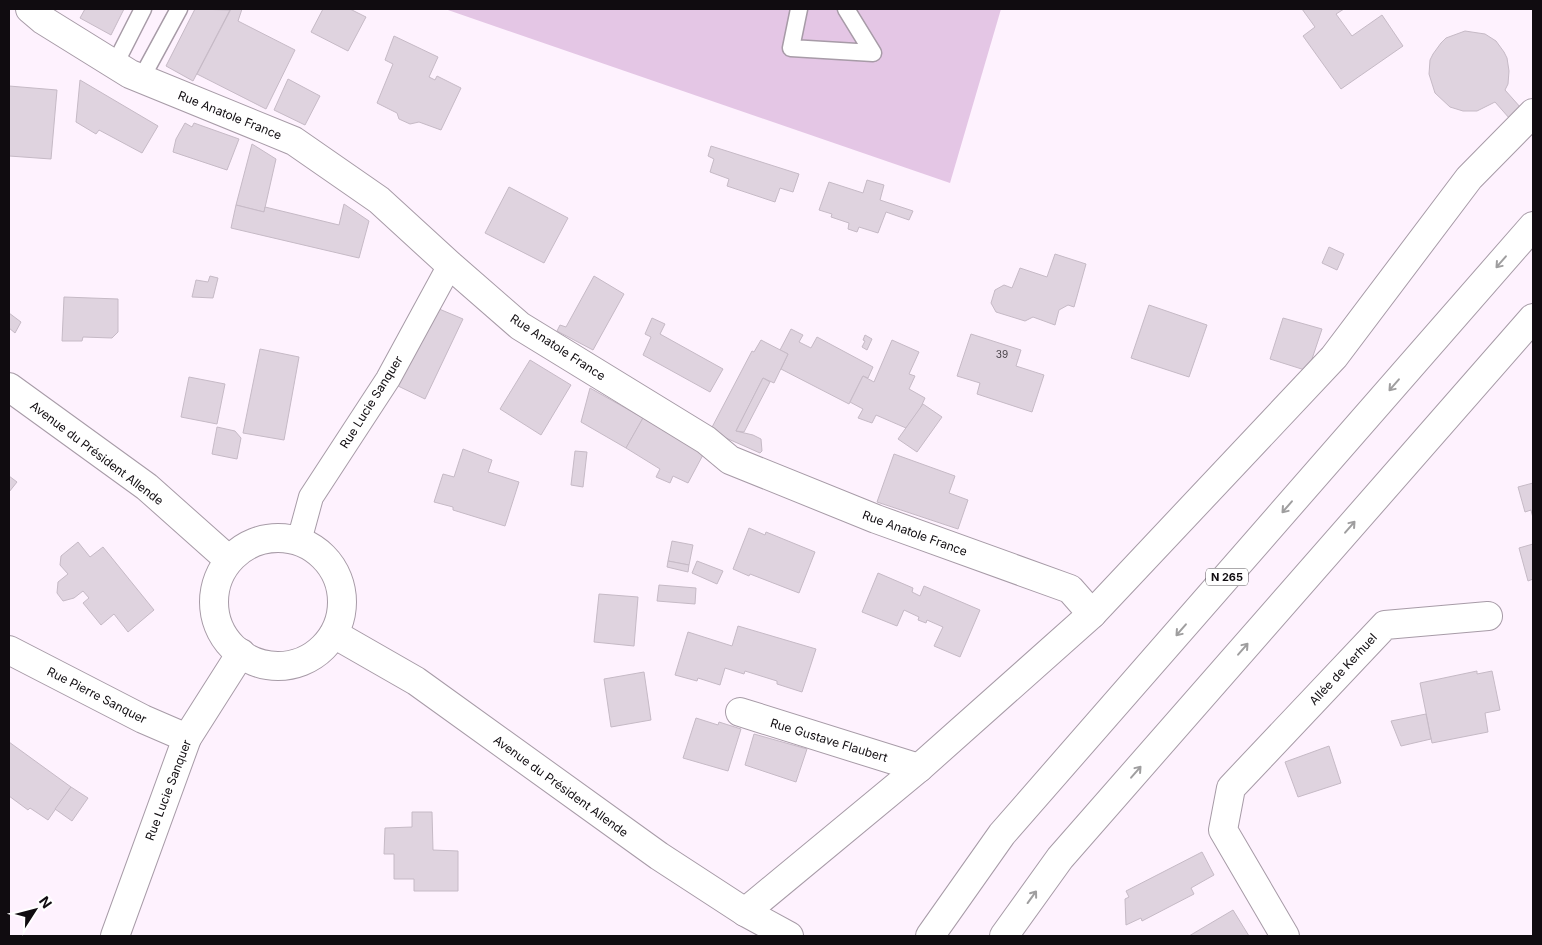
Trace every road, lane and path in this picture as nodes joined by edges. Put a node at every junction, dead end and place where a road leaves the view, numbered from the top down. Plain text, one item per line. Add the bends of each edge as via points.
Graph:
1 (30, 9) edge
2 (143, 9) edge
3 (179, 9) edge
4 (799, 9) edge
5 (846, 9) edge
6 (115, 64) junction
7 (141, 78) junction
8 (1533, 113) edge
9 (1533, 226) edge
10 (450, 265) junction
11 (1533, 318) edge
12 (9, 387) edge
13 (299, 541) junction
14 (229, 560) junction
15 (1092, 614) junction
16 (1488, 616) dead end
17 (334, 634) junction
18 (9, 650) edge
19 (241, 653) junction
20 (740, 712) dead end
21 (187, 738) junction
22 (919, 768) junction
23 (745, 912) junction
24 (116, 936) edge
25 (789, 936) edge
26 (930, 936) edge
27 (1004, 936) edge
28 (1285, 936) edge

1 - 6 main road, Rue Anatole France
2 - 6 lane
3 - 7 lane
4 - 5 lane via 791,48 873,53
6 - 7 main road, Rue Anatole France
7 - 10 main road, Rue Anatole France via 294,141 380,200
8 - 15 main road via 1469,178 1334,357
9 -> 26 main road, N 265 via 1002,834
10 - 13 street, Rue Lucie Sanquer via 388,379 311,497
10 - 15 main road, Rue Anatole France via 520,326 706,440 730,460 876,519 1070,589
27 -> 11 main road via 1060,858
12 - 14 main road, Avenue du Président Allende via 148,487
13 - 14 main road via 274,538 250,544
13 - 17 main road via 318,552 333,570 339,584 342,613
14 - 19 main road via 216,585 214,614 226,641
15 - 22 main road
16 - 28 main road, Allée de Kerhuel via 1385,625 1231,788 1223,830
17 - 19 main road via 322,650 305,661 287,666 267,666 248,660
17 - 23 main road, Avenue du Président Allende via 416,682 659,856
18 - 21 main road, Rue Pierre Sanquer
19 - 21 main road, Rue Lucie Sanquer
20 - 22 main road, Rue Gustave Flaubert
21 - 24 main road, Rue Lucie Sanquer
22 - 23 main road
23 - 25 main road, Avenue du Président Allende

